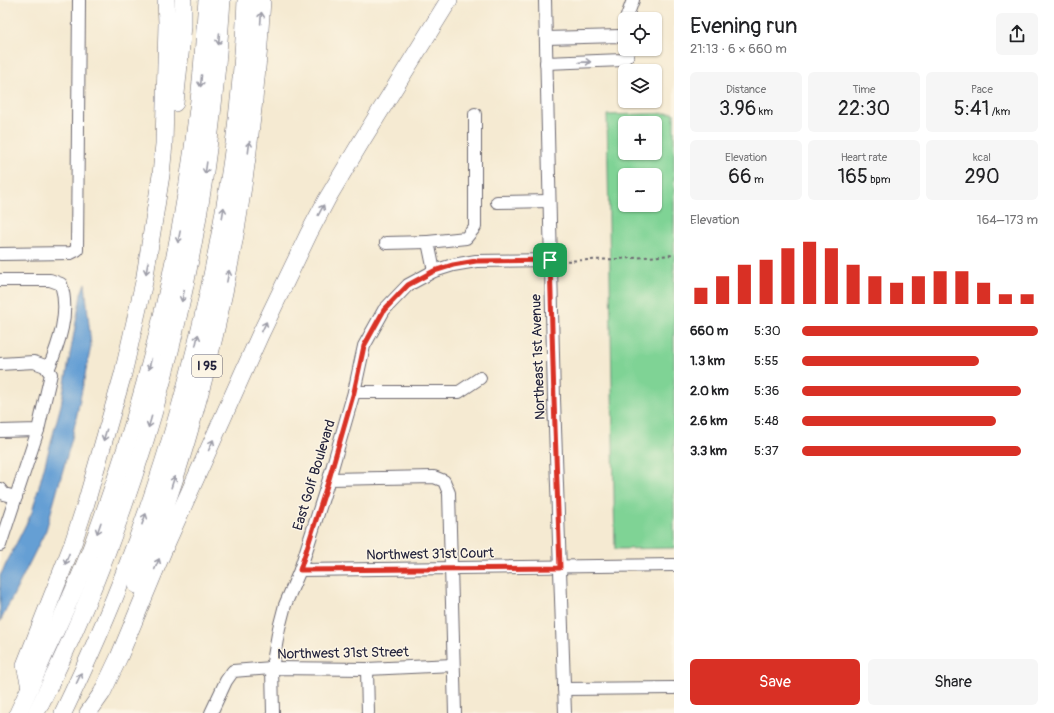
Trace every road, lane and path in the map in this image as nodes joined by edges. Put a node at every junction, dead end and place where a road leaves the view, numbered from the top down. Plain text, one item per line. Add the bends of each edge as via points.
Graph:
1 (79, 0) edge
2 (166, 0) edge
3 (184, 0) edge
4 (207, 0) edge
5 (222, 0) edge
6 (246, 0) edge
7 (262, 0) edge
8 (449, 0) edge
9 (546, 0) edge
10 (633, 0) edge
11 (628, 12) edge
12 (546, 38) junction
13 (618, 38) edge
14 (627, 56) edge
15 (546, 63) junction
16 (475, 114) dead end
17 (162, 175) junction
18 (549, 201) junction
19 (497, 202) dead end
20 (386, 242) dead end
21 (428, 242) junction
22 (0, 254) edge
23 (674, 255) edge
24 (550, 260) junction
25 (434, 271) junction
26 (0, 280) edge
27 (0, 364) edge
28 (48, 370) junction
29 (480, 378) dead end
30 (354, 392) junction
31 (38, 430) junction
32 (0, 431) edge
33 (329, 479) junction
34 (0, 489) edge
35 (16, 497) junction
36 (0, 545) edge
37 (674, 565) edge
38 (451, 568) junction
39 (560, 568) junction
40 (300, 570) junction
41 (454, 665) junction
42 (272, 668) junction
43 (367, 669) junction
44 (30, 687) junction
45 (674, 688) edge
46 (564, 689) junction
47 (18, 713) edge
48 (36, 713) edge
49 (63, 713) edge
50 (80, 713) edge
51 (88, 713) edge
52 (211, 713) edge
53 (273, 713) edge
54 (368, 713) edge
55 (455, 713) edge
56 (565, 713) edge

1 - 22 street via 77,250 71,253
2 - 17 highway
3 - 17 highway via 169,160
4 -> 44 highway via 199,107 185,206 172,276 146,380 92,547
5 -> 48 highway via 214,107 198,222 167,362 144,445 106,553 62,659
49 -> 6 highway via 104,622 142,527 165,459 196,347 229,178
50 -> 7 highway, I 95 via 112,644 155,536 192,425 220,313 245,178 258,64
51 -> 8 highway via 102,693 169,537 309,233 361,142
9 - 12 street, Northeast 1st Avenue
10 - 11 street
12 - 13 street
12 - 15 street, Northeast 1st Avenue
15 -> 14 street via 623,60
15 - 18 street, Northeast 1st Avenue
16 - 21 street via 475,227 466,238
17 -> 44 highway via 144,282 123,374 73,543 25,666
18 - 19 street
18 - 24 street, Northeast 1st Avenue
20 - 21 street
21 - 25 street
23 - 24 path
24 - 25 street, East Golf Boulevard via 476,261
24 - 39 street, Northeast 1st Avenue
25 - 30 street, East Golf Boulevard via 408,285 384,310 364,346
26 - 28 street via 50,280 61,284 64,304 62,334
27 - 28 street via 34,362
28 - 31 street via 51,374
29 - 30 street via 459,392
30 - 33 street, East Golf Boulevard
31 - 32 street
31 - 35 street
33 - 38 street via 434,477 444,481 449,494
33 - 40 street, East Golf Boulevard
34 - 35 street via 4,494
35 - 36 street
37 - 39 street, Northwest 31st Court
38 - 39 street, Northwest 31st Court
38 - 40 street, Northwest 31st Court
38 - 41 street
39 - 46 street, Northeast 1st Avenue
40 - 42 street, East Golf Boulevard via 285,605
41 - 43 street, Northwest 31st Street
41 - 55 street
42 - 43 street, Northwest 31st Street
42 - 52 street, Northwest 31st Street via 233,671
42 - 53 street, East Golf Boulevard
43 - 54 street
44 - 47 highway
45 - 46 street
46 - 56 street, Northeast 1st Avenue

